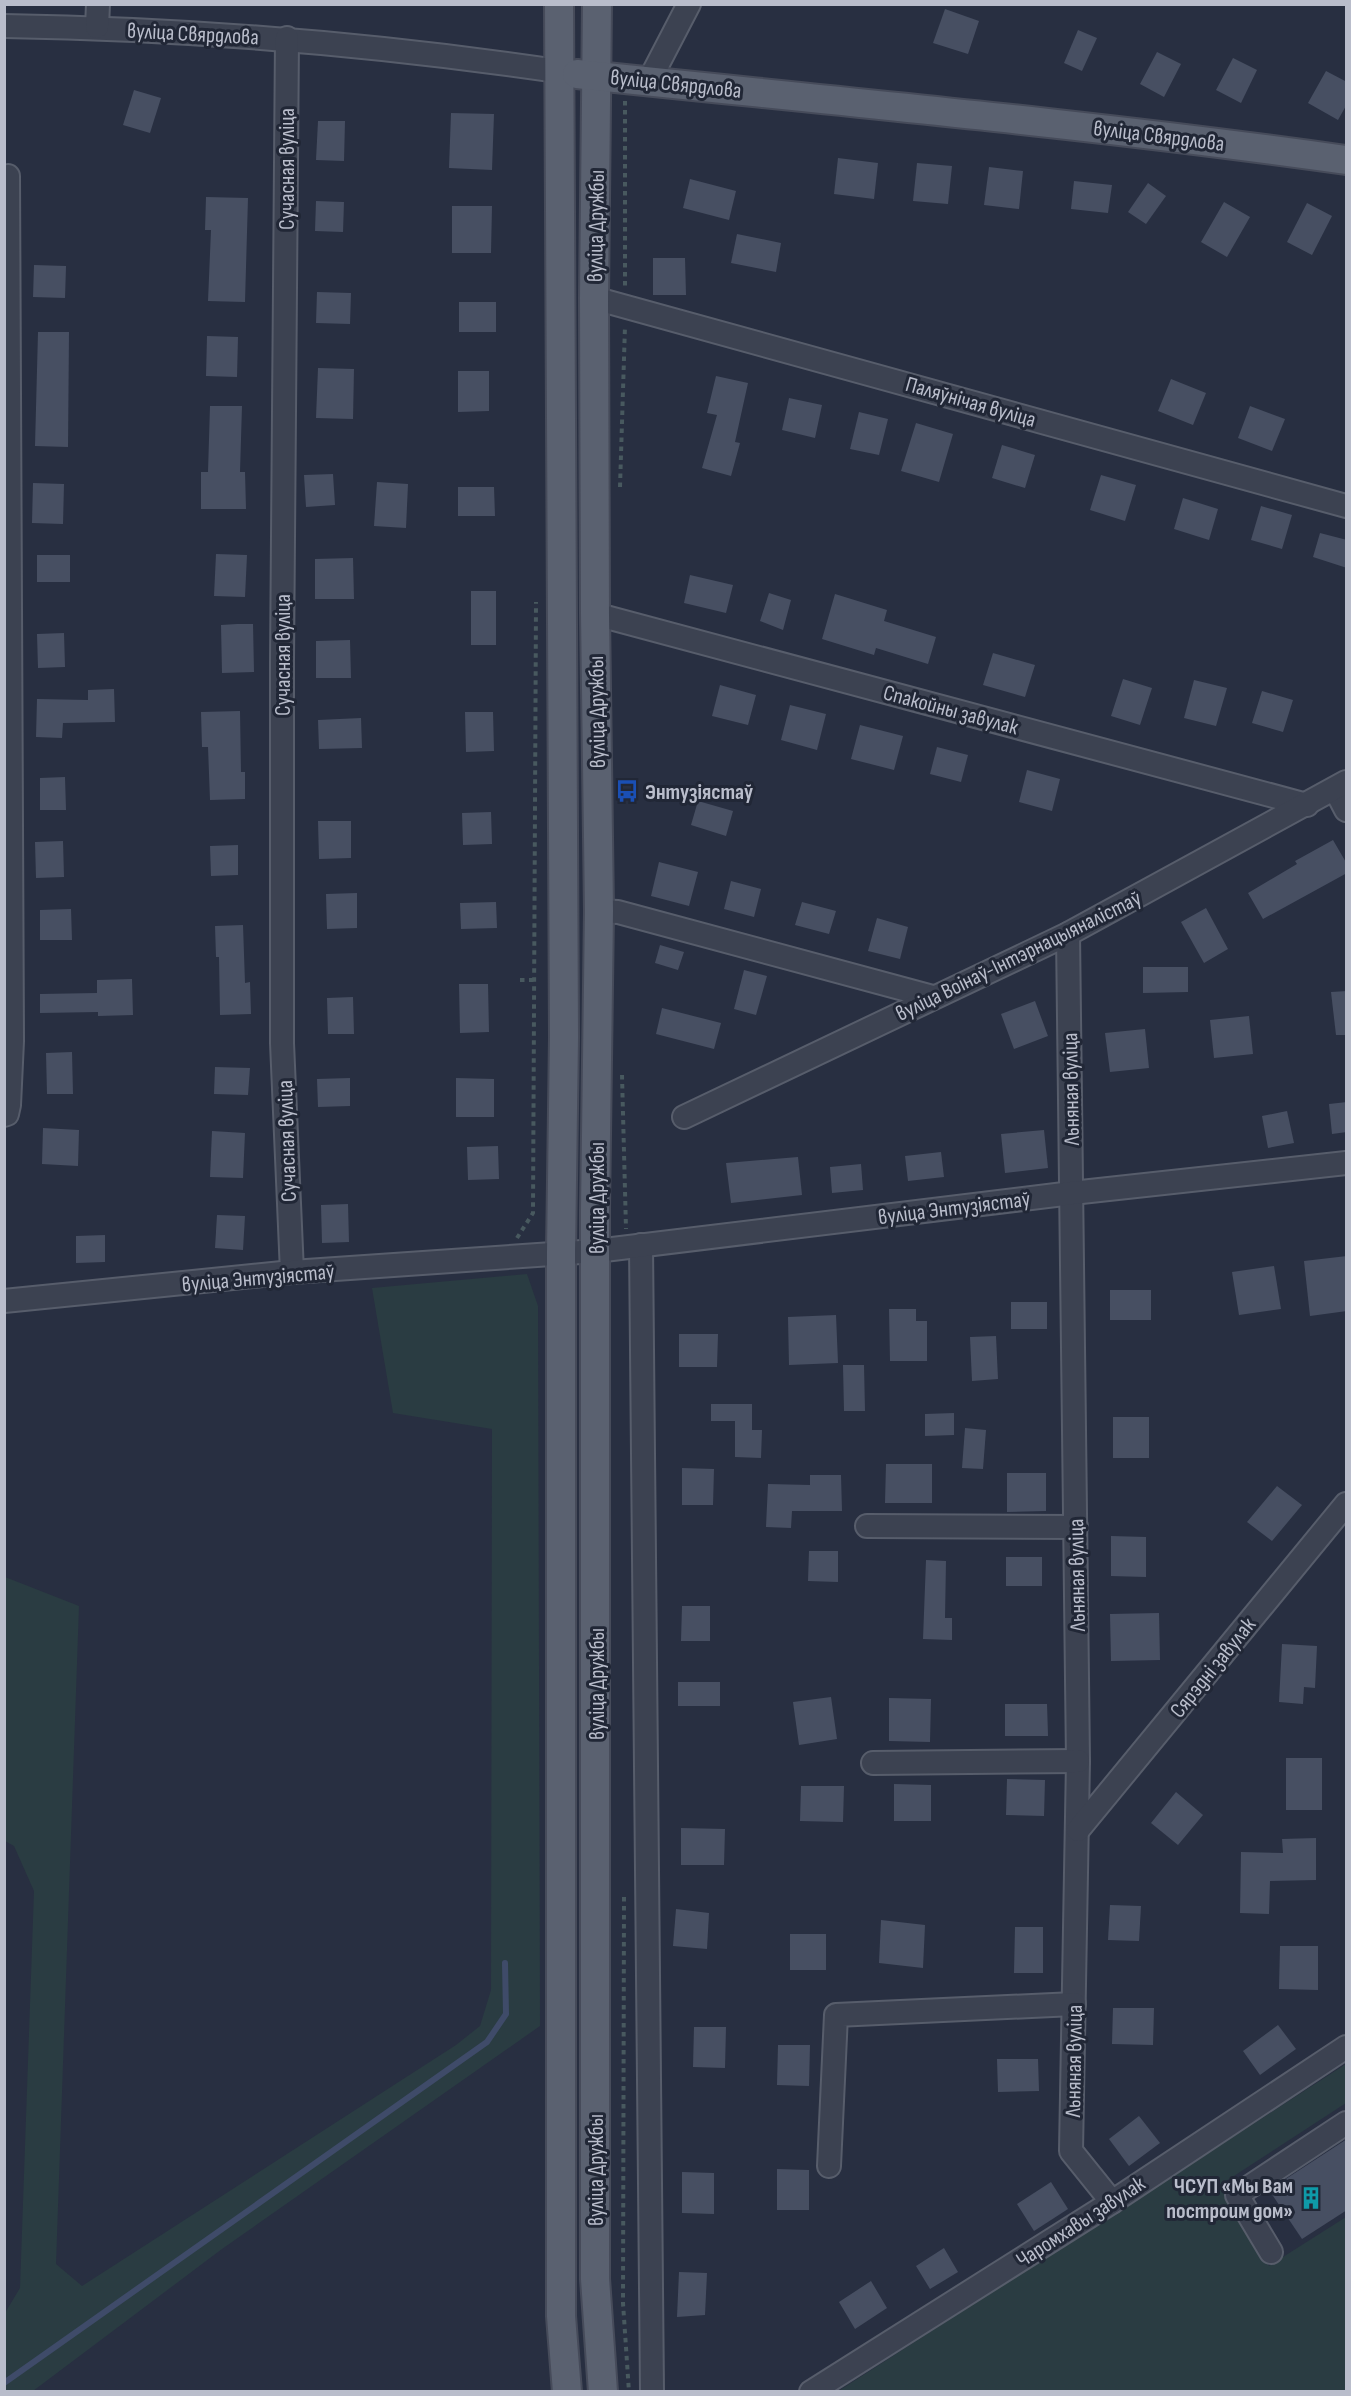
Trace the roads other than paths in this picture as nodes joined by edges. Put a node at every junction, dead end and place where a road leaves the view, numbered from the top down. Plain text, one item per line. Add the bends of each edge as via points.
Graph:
1 (98, 4) edge
2 (559, 4) edge
3 (573, 4) edge
4 (597, 4) edge
5 (689, 4) edge
6 (4, 26) edge
7 (97, 27) junction
8 (287, 38) junction
9 (557, 71) junction
10 (597, 76) junction
11 (637, 87) junction
12 (1347, 160) edge
13 (8, 176) dead end
14 (7, 248) edge
15 (594, 298) junction
16 (1347, 506) edge
17 (595, 614) junction
18 (1341, 785) edge
19 (1307, 805) junction
20 (1347, 810) edge
21 (599, 911) junction
22 (1068, 934) junction
23 (933, 997) junction
24 (4, 1115) edge
25 (684, 1117) dead end
26 (1347, 1163) edge
27 (1072, 1193) junction
28 (641, 1245) junction
29 (596, 1251) junction
30 (561, 1252) junction
31 (292, 1272) junction
32 (4, 1301) edge
33 (1347, 1504) edge
34 (867, 1526) dead end
35 (1076, 1527) junction
36 (1078, 1761) junction
37 (873, 1763) dead end
38 (1078, 1830) junction
39 (1074, 2004) junction
40 (1347, 2047) edge
41 (1347, 2123) edge
42 (829, 2166) dead end
43 (1112, 2202) junction
44 (1271, 2252) dead end
45 (567, 2391) edge
46 (603, 2391) edge
47 (652, 2391) edge
48 (811, 2391) edge

1 - 7 street
2 - 9 main road, вуліца Дружбы
3 - 10 main road via 576,51 586,69
4 - 10 main road, вуліца Дружбы
5 - 11 street
6 - 7 street, вуліца Свярдлова
7 - 8 street, вуліца Свярдлова
8 - 9 street, вуліца Свярдлова
8 - 31 street, Сучасная вуліца via 282,1043
9 - 10 main road, вуліца Свярдлова
9 - 15 main road via 580,92 584,211
9 - 30 main road, вуліца Дружбы via 564,1037
10 - 11 main road, вуліца Свярдлова
10 - 15 main road, вуліца Дружбы
11 - 12 main road, вуліца Свярдлова via 1194,138
13 - 14 street
14 - 24 street via 12,1041 9,1105
15 - 16 street, Паляўнічая вуліца
15 - 17 main road, вуліца Дружбы
17 - 19 street, Спакойны завулак
17 - 21 main road, вуліца Дружбы
18 - 19 street, вуліца Воінаў-Інтэрнацыяналістаў
18 - 20 street
19 - 22 street, вуліца Воінаў-Інтэрнацыяналістаў
21 - 23 street via 618,912
21 - 29 main road, вуліца Дружбы
22 - 23 street, вуліца Воінаў-Інтэрнацыяналістаў
22 - 27 street, Льняная вуліца
23 - 25 street, вуліца Воінаў-Інтэрнацыяналістаў
26 - 27 street, вуліца Энтузіястаў
27 - 28 street, вуліца Энтузіястаў
27 - 35 street, Льняная вуліца
28 - 29 street, вуліца Энтузіястаў
28 - 47 street
29 - 30 street, вуліца Энтузіястаў
29 - 46 main road, вуліца Дружбы via 595,2279
30 - 31 street, вуліца Энтузіястаў
30 - 45 main road, вуліца Дружбы via 561,2316
31 - 32 street, вуліца Энтузіястаў
33 - 38 street, Сярэдні завулак
34 - 35 street
35 - 36 street, Льняная вуліца
36 - 37 street
36 - 38 street, Льняная вуліца
38 - 39 street, Льняная вуліца
39 - 42 street via 836,2015
39 - 43 street, Льняная вуліца via 1071,2151
40 - 43 street, Чаромхавы завулак
41 - 44 street via 1237,2195
43 - 48 street, Чаромхавы завулак

